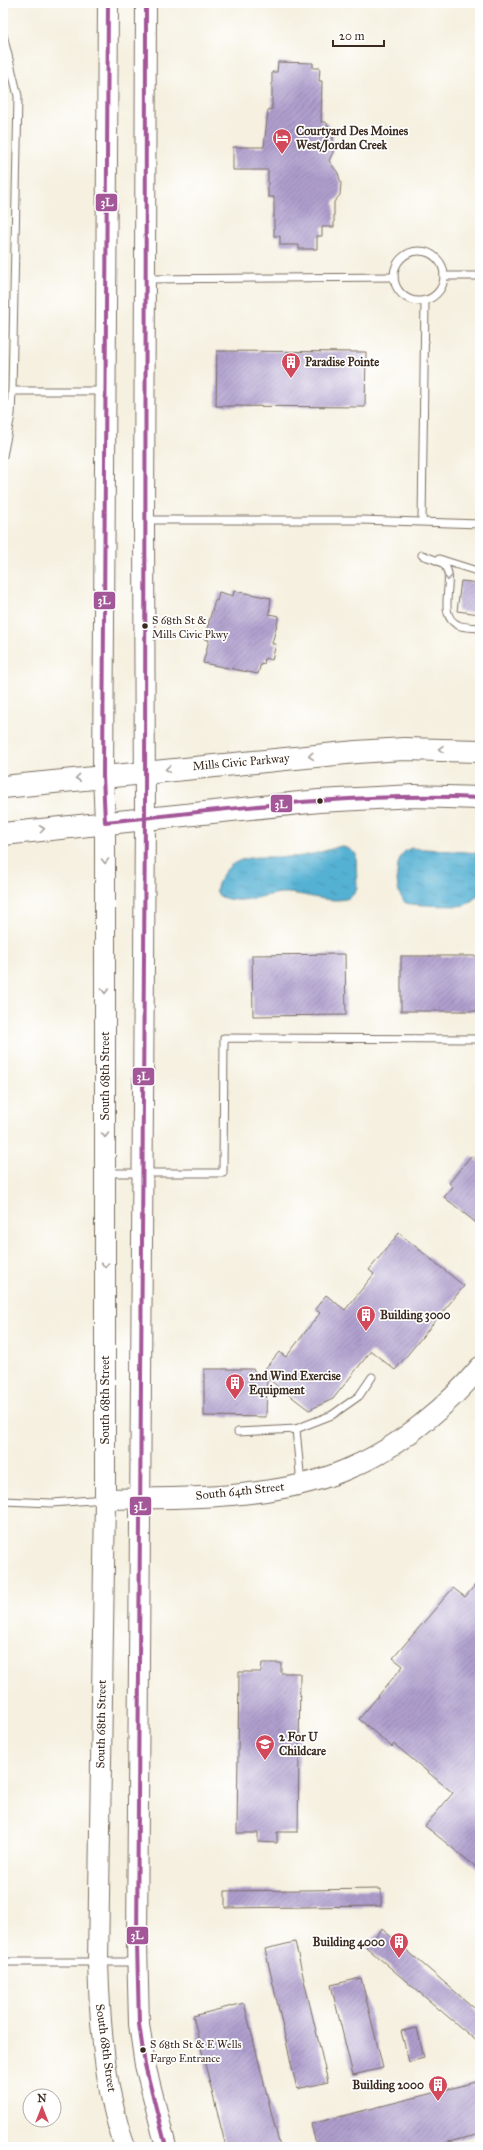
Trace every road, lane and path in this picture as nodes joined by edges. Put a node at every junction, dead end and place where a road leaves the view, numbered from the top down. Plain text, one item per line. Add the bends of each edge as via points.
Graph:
1 (108, 3) edge
2 (146, 3) edge
3 (3, 35) edge
4 (444, 276) junction
5 (480, 276) edge
6 (394, 277) junction
7 (145, 279) junction
8 (425, 300) junction
9 (12, 391) junction
10 (105, 391) junction
11 (3, 456) edge
12 (144, 520) junction
13 (422, 521) junction
14 (480, 524) edge
15 (480, 572) edge
16 (480, 628) edge
17 (480, 751) edge
18 (145, 771) junction
19 (103, 775) junction
20 (3, 787) edge
21 (480, 798) edge
22 (146, 818) junction
23 (105, 822) junction
24 (3, 834) edge
25 (480, 1039) edge
26 (105, 1173) junction
27 (144, 1173) junction
28 (480, 1367) edge
29 (372, 1377) dead end
30 (296, 1429) junction
31 (238, 1432) dead end
32 (301, 1484) junction
33 (142, 1498) junction
34 (105, 1499) junction
35 (3, 1501) edge
36 (3, 1962) edge
37 (98, 1962) junction
38 (138, 1962) junction
39 (125, 2147) edge
40 (166, 2147) edge

1 - 10 street, South 68th Street
2 - 7 street
3 - 9 lane via 18,96
4 - 5 lane
4 - 6 lane via 439,261 433,255 414,252 400,260 395,268
4 - 8 lane via 439,292
6 - 7 lane
6 - 8 lane via 396,286 408,299
7 - 12 street
8 - 13 lane
9 - 10 lane
9 - 11 lane via 11,415
10 - 19 street, South 68th Street
12 - 13 lane
12 - 18 street
13 - 14 lane
15 -> 16 lane via 422,555 441,562 448,571 447,610 452,620 459,625
17 -> 18 main road, Mills Civic Parkway via 404,749
18 - 19 main road, Mills Civic Parkway
18 - 22 street
19 -> 20 main road, Mills Civic Parkway
19 - 23 street, South 68th Street
21 - 22 main road via 363,798
22 - 23 main road
22 - 27 street
24 -> 23 main road
23 -> 26 street, South 68th Street
25 - 27 lane via 224,1038 223,1173
26 - 27 lane
26 -> 34 street, South 68th Street
27 - 33 street
28 - 32 street, South 64th Street via 460,1392 424,1423 385,1449 353,1467
29 - 30 lane via 359,1396 332,1415
30 - 31 lane
30 - 32 lane
32 - 33 street, South 64th Street via 265,1491 214,1496
33 - 34 street, South 64th Street
33 - 38 street
34 - 35 lane via 52,1503
34 - 37 street, South 68th Street
36 - 37 lane
37 - 38 lane
37 - 39 street, South 68th Street via 104,2048
38 - 40 street via 139,2024 144,2058

